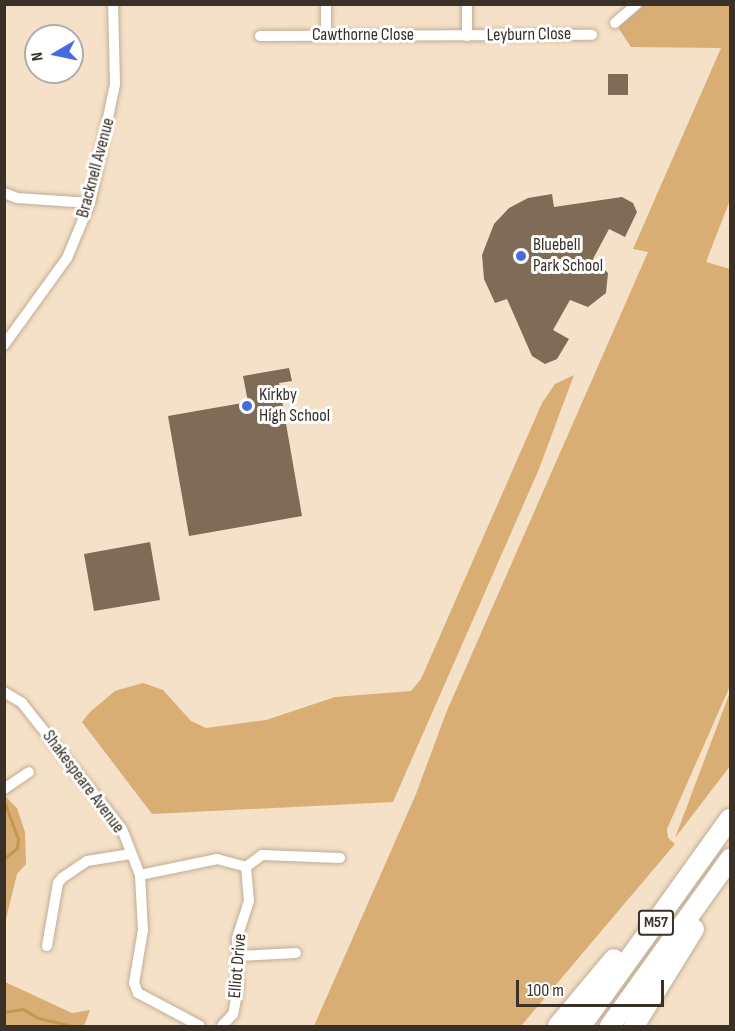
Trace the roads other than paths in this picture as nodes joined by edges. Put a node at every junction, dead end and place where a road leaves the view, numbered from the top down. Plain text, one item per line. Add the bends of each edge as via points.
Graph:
1 (113, 4) edge
2 (326, 4) edge
3 (467, 4) edge
4 (637, 4) edge
5 (615, 23) dead end
6 (326, 35) junction
7 (592, 35) dead end
8 (260, 36) dead end
9 (467, 36) junction
10 (4, 193) edge
11 (90, 203) junction
12 (4, 345) edge
13 (4, 692) edge
14 (29, 772) dead end
15 (4, 789) edge
16 (730, 819) edge
17 (130, 854) junction
18 (706, 854) junction
19 (340, 858) dead end
20 (730, 860) edge
21 (246, 867) junction
22 (140, 875) junction
23 (47, 946) dead end
24 (296, 953) dead end
25 (238, 956) junction
26 (200, 1026) edge
27 (225, 1026) edge
28 (558, 1026) edge
29 (580, 1026) edge
30 (610, 1026) edge
31 (634, 1026) edge

1 - 11 street, Bracknell Avenue via 115,84
2 - 6 street
3 - 9 street
4 - 5 street
6 - 8 street, Cawthorne Close
6 - 9 street, Cawthorne Close
7 - 9 street, Leyburn Close
10 - 11 street via 17,198
11 - 12 street, Bracknell Avenue via 68,258
13 - 17 street, Shakespeare Avenue via 22,703 115,820
14 - 15 street
16 - 18 highway, M57
17 - 22 street, Shakespeare Avenue
17 - 23 street via 87,861 62,878
18 - 28 highway, M57 via 649,915
18 - 29 highway, M57
19 - 21 street via 262,855
20 - 30 highway, M57
20 - 31 highway, M57 via 684,947
21 - 22 street via 217,859
21 - 25 street, Elliot Drive via 249,901 237,939
22 - 26 street, Shakespeare Avenue via 143,930 134,983 138,993
24 - 25 street
25 - 27 street, Elliot Drive via 237,996

